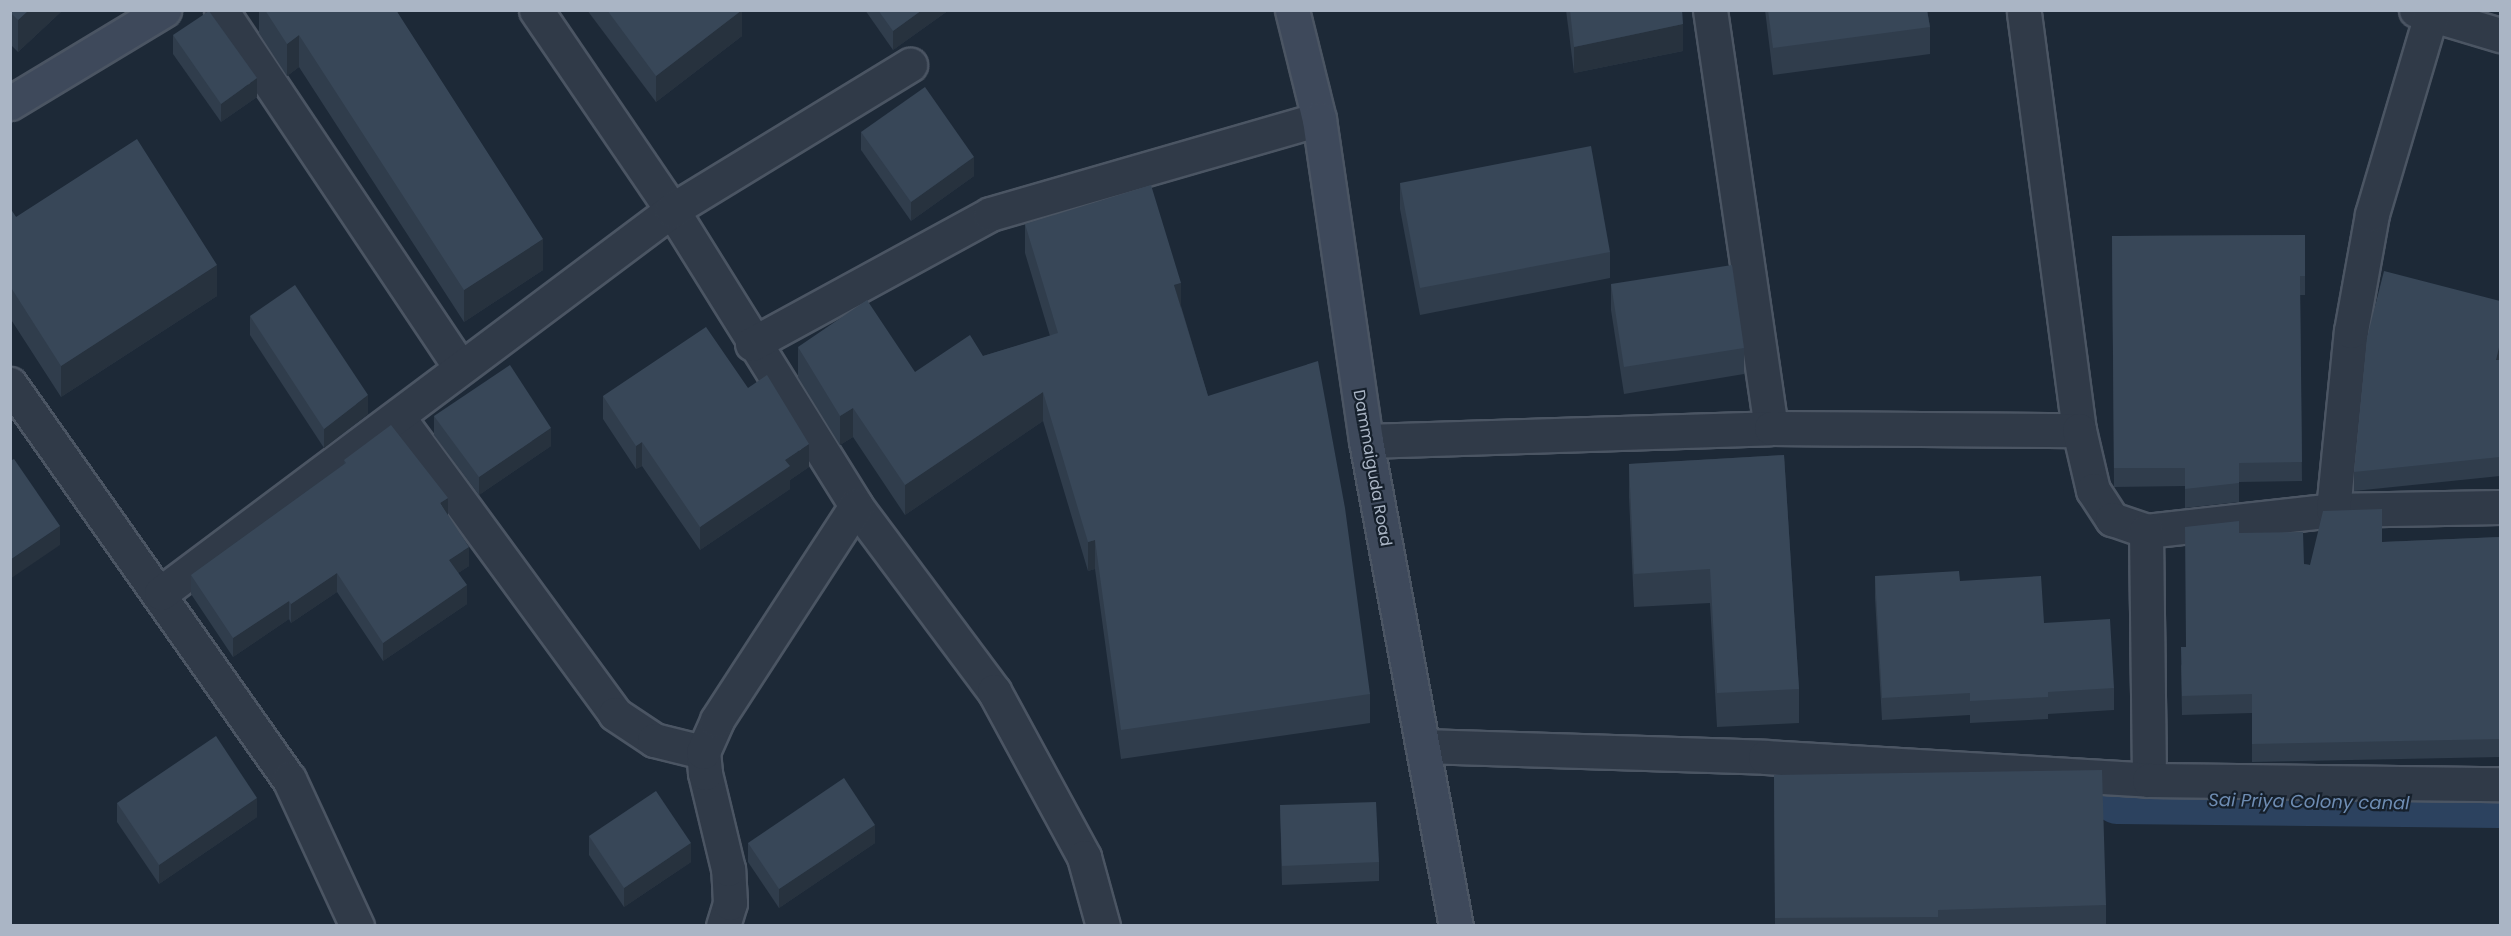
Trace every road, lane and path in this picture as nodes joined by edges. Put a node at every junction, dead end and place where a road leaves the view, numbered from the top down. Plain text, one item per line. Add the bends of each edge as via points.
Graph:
1 (164, 10) edge
2 (221, 10) edge
3 (536, 10) edge
4 (1292, 10) edge
5 (1710, 10) edge
6 (2024, 13) dead end
7 (2424, 13) edge
8 (2500, 35) edge
9 (910, 64) dead end
10 (10, 103) edge
11 (1319, 119) junction
12 (672, 210) junction
13 (752, 344) junction
14 (460, 367) junction
15 (10, 384) edge
16 (398, 417) junction
17 (1771, 428) junction
18 (2079, 430) junction
19 (1366, 441) junction
20 (856, 506) junction
21 (2500, 507) edge
22 (2332, 510) junction
23 (2146, 531) junction
24 (161, 593) junction
25 (1423, 746) junction
26 (703, 752) junction
27 (2149, 780) junction
28 (2500, 784) edge
29 (357, 926) edge
30 (723, 926) edge
31 (1103, 926) edge
32 (1456, 926) edge

1 - 10 street
2 - 14 street
3 - 12 street
4 - 11 street, Dammaiguda Road
5 - 17 street
6 - 18 street
7 - 8 street
7 - 22 street via 2372,214 2351,332
9 - 12 street
11 - 13 street via 990,214
11 - 19 street, Dammaiguda Road
12 - 13 street
12 - 14 street
13 - 20 street
14 - 16 street
15 - 24 street
16 - 24 street
16 - 26 street via 615,714 654,740
17 - 18 street
17 - 19 street
18 - 23 street via 2093,490 2112,519
19 - 25 street, Dammaiguda Road
20 - 26 street via 717,720
20 - 31 street via 994,692 1084,857
21 - 22 street
22 - 23 street
23 - 27 street
24 - 29 street via 289,779
25 - 27 street via 1765,757
25 - 32 street, Dammaiguda Road
26 - 30 street via 728,869 730,903
27 - 28 street

